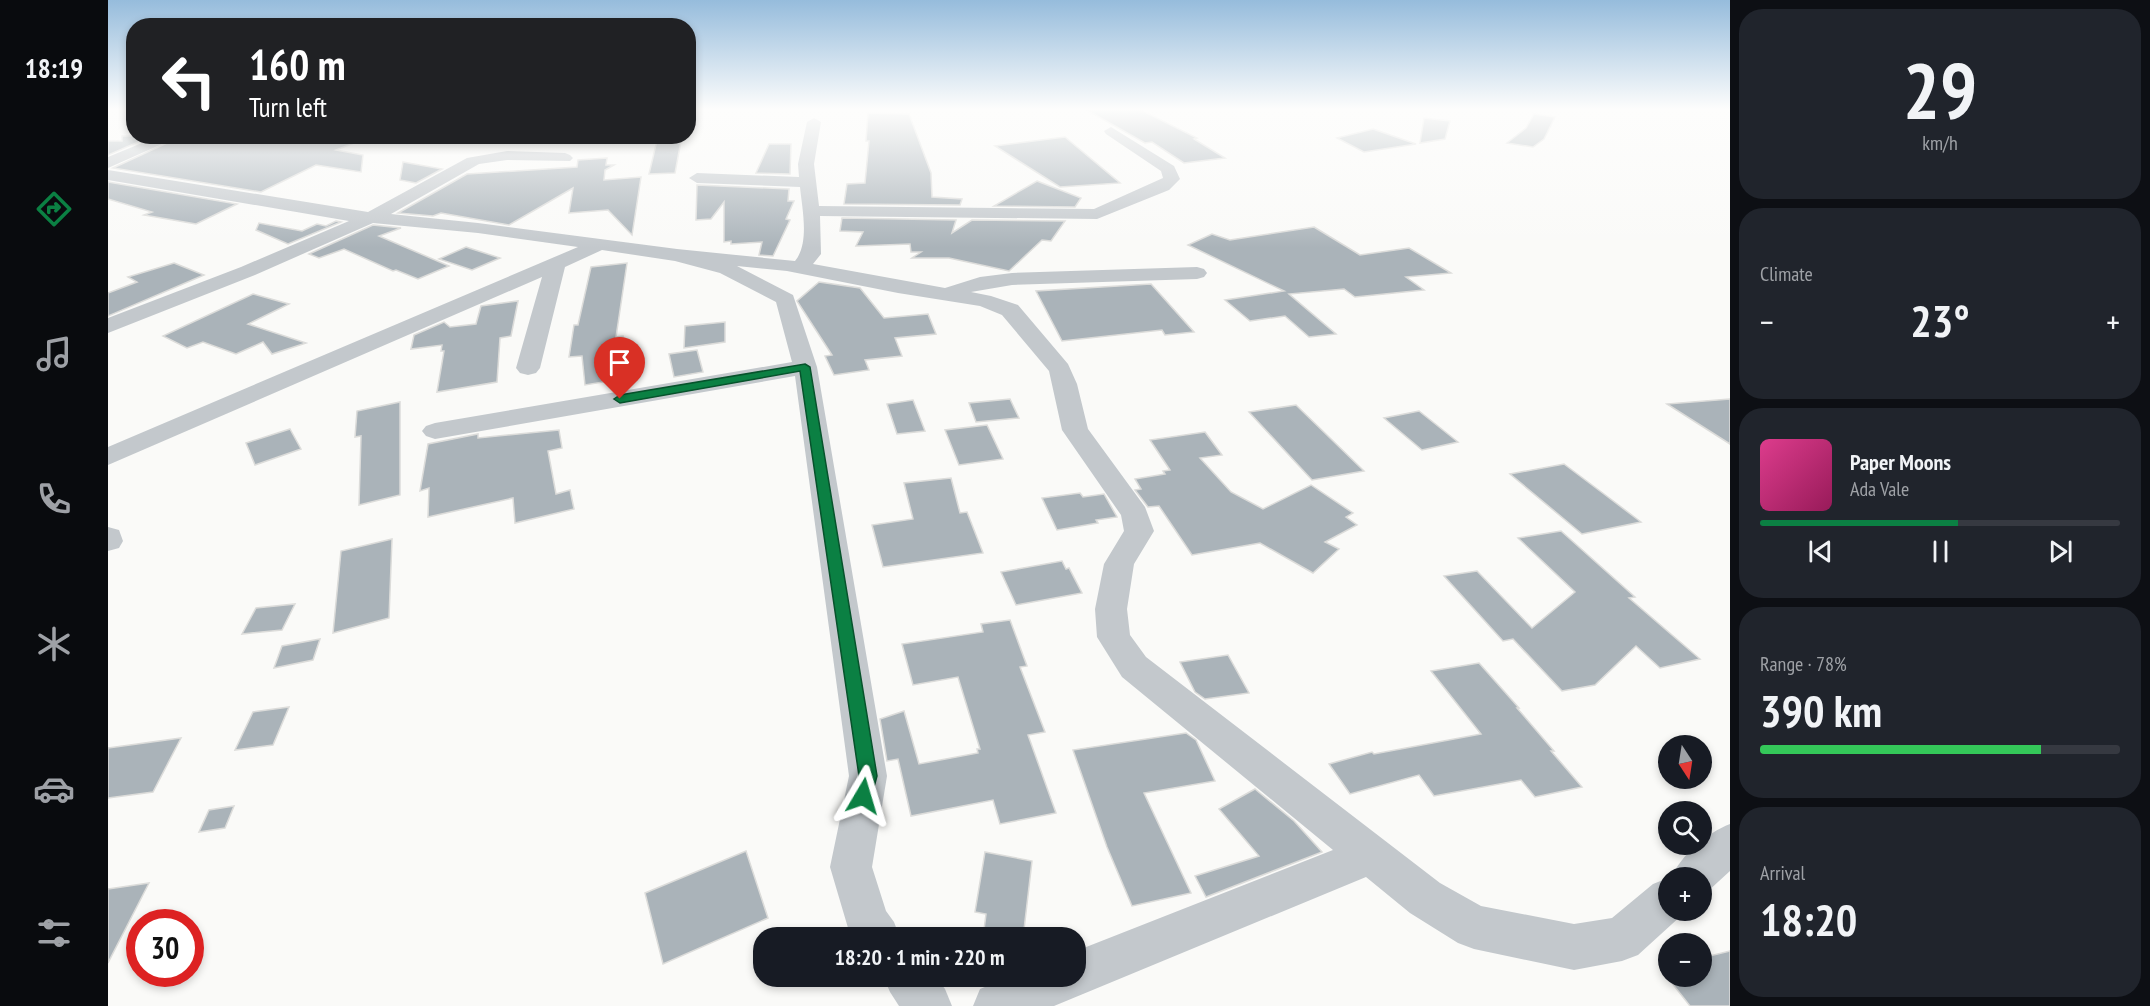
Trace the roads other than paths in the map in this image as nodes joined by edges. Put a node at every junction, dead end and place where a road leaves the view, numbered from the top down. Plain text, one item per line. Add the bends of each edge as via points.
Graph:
1 (127, 155) edge
2 (808, 155) edge
3 (1147, 155) edge
4 (565, 158) dead end
5 (108, 163) edge
6 (108, 175) edge
7 (697, 178) dead end
8 (807, 182) junction
9 (810, 212) junction
10 (372, 218) junction
11 (599, 245) junction
12 (677, 255) junction
13 (556, 264) junction
14 (800, 267) junction
15 (1197, 273) dead end
16 (938, 294) junction
17 (108, 327) edge
18 (805, 367) junction
19 (528, 368) dead end
20 (435, 431) dead end
21 (108, 457) edge
22 (1730, 843) edge
23 (1371, 855) junction
24 (1704, 867) edge
25 (1658, 907) edge
26 (870, 927) edge
27 (1086, 970) edge
28 (914, 987) edge
29 (1043, 987) edge
30 (928, 1006) edge
31 (997, 1006) edge

1 - 5 street
2 - 8 street
3 - 9 street via 1168,169 1172,179 1097,214
4 - 10 street via 503,156 473,161
6 - 10 street
7 - 8 street
8 - 9 street
9 - 14 street via 811,254
10 - 11 street
10 - 17 street
11 - 12 street
11 - 13 street
12 - 14 street
12 - 18 street via 728,269 786,299
13 - 19 street
13 - 21 street
14 - 16 street
15 - 16 street via 1012,279
16 - 23 street via 984,300 1010,310 1065,377 1075,430 1135,514 1139,526 1119,564 1111,609 1114,637 1134,667
18 - 20 street
18 - 26 street via 868,776 851,867
22 - 24 street
23 - 25 street via 1425,898 1474,927 1574,947 1622,939
23 - 27 street
28 - 30 street
29 - 31 street

